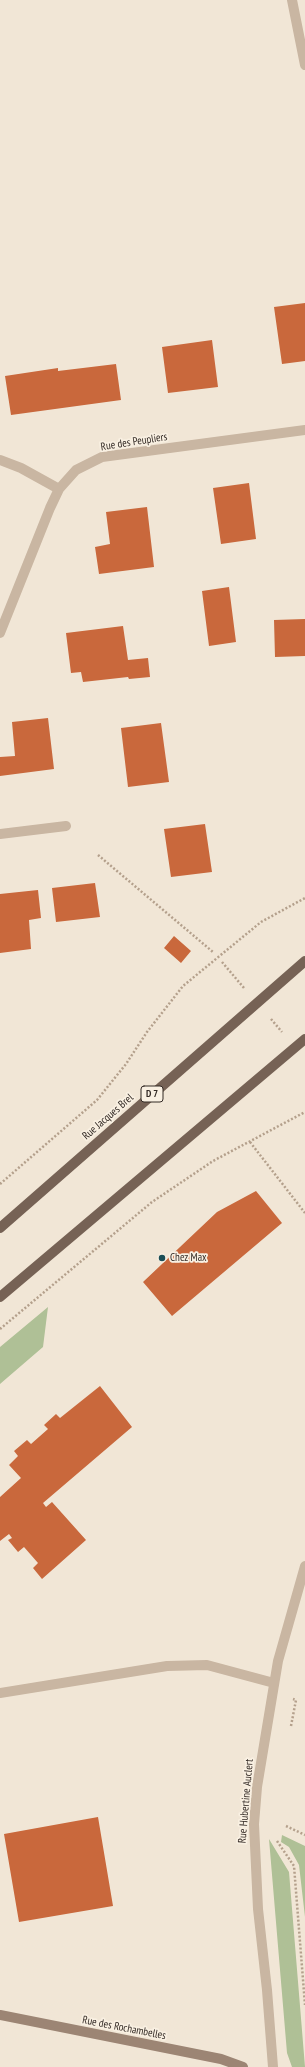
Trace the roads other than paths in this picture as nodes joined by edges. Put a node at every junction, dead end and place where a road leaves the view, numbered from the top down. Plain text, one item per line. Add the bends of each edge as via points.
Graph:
1 (292, 0) edge
2 (305, 66) edge
3 (305, 430) edge
4 (0, 460) edge
5 (59, 490) junction
6 (0, 632) edge
7 (66, 826) dead end
8 (0, 834) edge
9 (305, 961) edge
10 (305, 1039) edge
11 (0, 1228) edge
12 (0, 1297) edge
13 (305, 1566) edge
14 (274, 1683) junction
15 (0, 1693) edge
16 (0, 2015) edge
17 (243, 2067) edge
18 (273, 2067) edge

1 - 2 street
3 - 5 street, Rue des Peupliers via 102,457 76,470
4 - 5 street via 21,468
5 - 6 street, Rue des Peupliers
7 - 8 street
9 - 11 main road, Rue Jacques Brel / D 7
10 - 12 main road
13 - 14 street, Rue Hubertine Auclert
14 - 15 street via 207,1665 167,1666
14 - 18 street, Rue Hubertine Auclert via 257,1787 254,1824 258,1908
16 - 17 main road, Rue des Rochambelles via 221,2059

